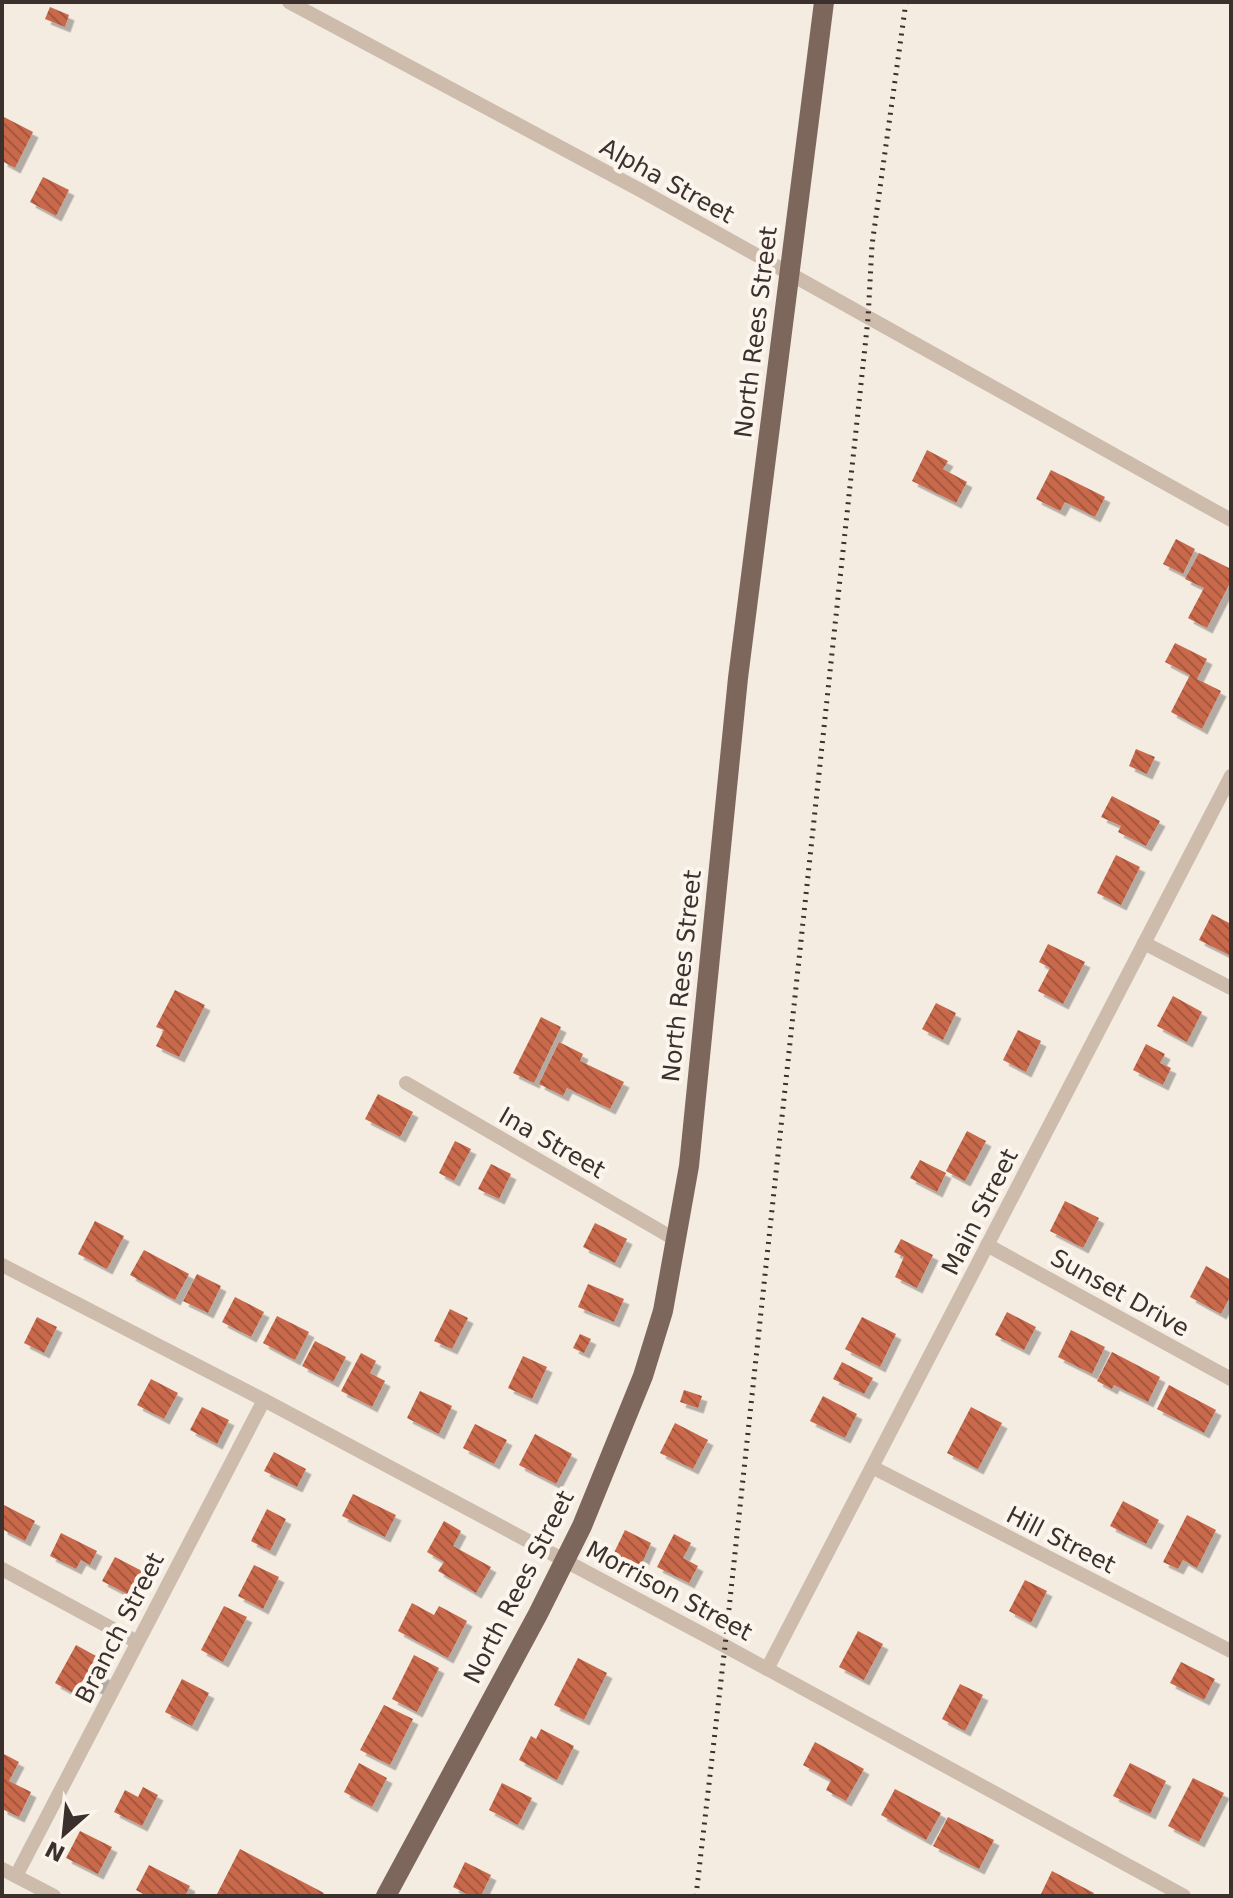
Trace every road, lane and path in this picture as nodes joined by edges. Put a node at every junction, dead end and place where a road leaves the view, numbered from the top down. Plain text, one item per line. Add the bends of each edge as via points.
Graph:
1 (289, 2) edge
2 (824, 2) edge
3 (790, 273) junction
4 (1231, 520) edge
5 (1231, 776) edge
6 (1144, 943) junction
7 (1231, 988) edge
8 (406, 1083) dead end
9 (676, 1240) junction
10 (987, 1245) junction
11 (2, 1265) edge
12 (1231, 1379) edge
13 (264, 1400) junction
14 (872, 1467) junction
15 (564, 1560) junction
16 (2, 1569) edge
17 (137, 1642) junction
18 (1231, 1651) edge
19 (767, 1669) junction
20 (2, 1869) edge
21 (16, 1876) junction
22 (54, 1896) edge
23 (386, 1896) edge
24 (1184, 1896) edge

1 - 3 street, Alpha Street
2 - 3 main road, North Rees Street
3 - 4 street, Alpha Street
3 - 9 main road, North Rees Street via 738,678 689,1166
5 - 6 street, Main Street
6 - 7 street
6 - 10 street, Main Street
8 - 9 street, Ina Street
9 - 15 main road, North Rees Street via 663,1311 643,1376
10 - 12 street, Sunset Drive
10 - 14 street, Main Street
11 - 13 street, Morrison Street
13 - 15 street, Morrison Street
13 - 17 street, Branch Street
14 - 18 street, Hill Street
14 - 19 street, Main Street
15 - 19 street, Morrison Street
15 - 23 main road, North Rees Street
16 - 17 street
17 - 21 street, Branch Street
19 - 24 street, Morrison Street
20 - 21 street
21 - 22 street

